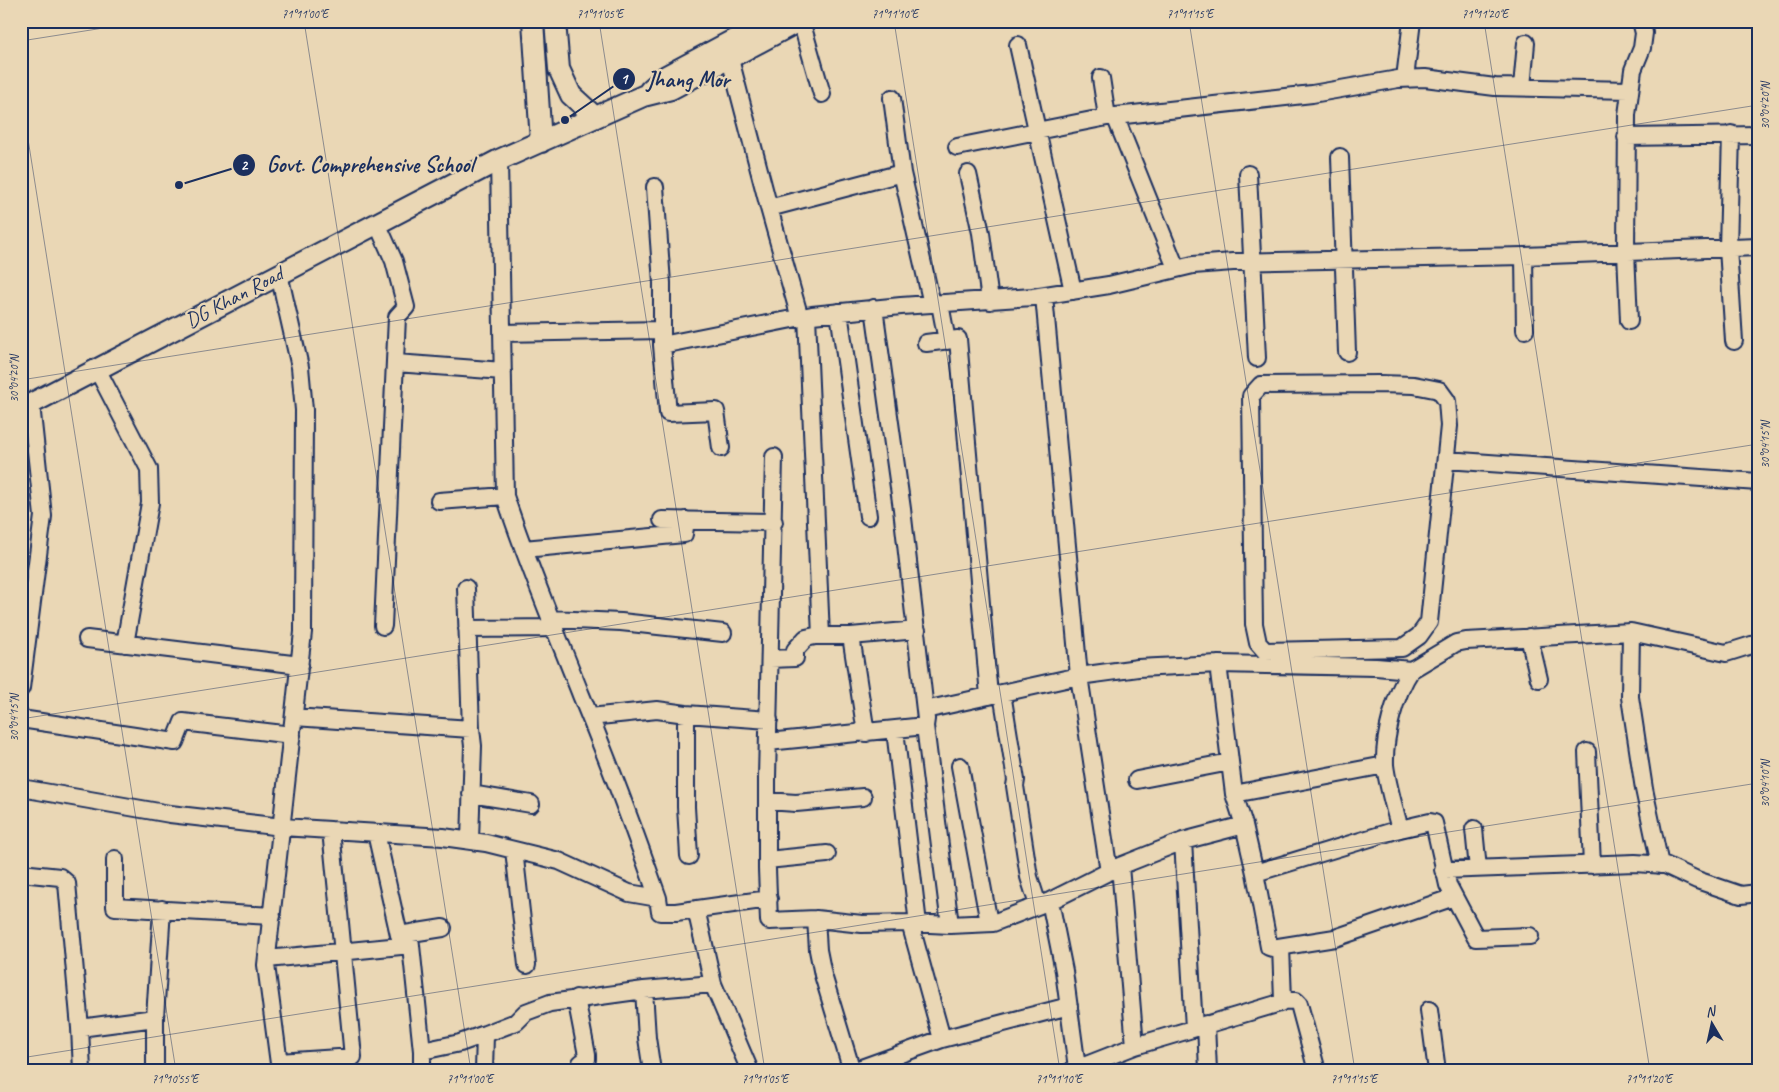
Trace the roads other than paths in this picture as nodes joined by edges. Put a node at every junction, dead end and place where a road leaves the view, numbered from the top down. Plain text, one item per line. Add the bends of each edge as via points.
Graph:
1 (533, 21) edge
2 (555, 21) edge
3 (769, 21) edge
4 (800, 21) edge
5 (1412, 21) edge
6 (1640, 21) edge
7 (1526, 43) dead end
8 (1018, 45) dead end
9 (730, 59) junction
10 (1101, 78) dead end
11 (1406, 78) junction
12 (1522, 87) junction
13 (1629, 90) junction
14 (822, 94) dead end
15 (643, 96) junction
16 (892, 98) dead end
17 (1111, 116) junction
18 (594, 118) junction
19 (1037, 131) junction
20 (1731, 134) junction
21 (1758, 134) edge
22 (1626, 137) junction
23 (541, 142) junction
24 (957, 147) dead end
25 (1340, 157) dead end
26 (499, 160) junction
27 (902, 172) junction
28 (968, 174) dead end
29 (1248, 174) dead end
30 (655, 187) dead end
31 (769, 208) junction
32 (377, 223) junction
33 (1758, 247) edge
34 (1728, 248) junction
35 (1626, 252) junction
36 (1524, 256) junction
37 (1344, 260) junction
38 (1253, 261) junction
39 (1176, 268) junction
40 (279, 274) junction
41 (1073, 291) junction
42 (1044, 296) junction
43 (990, 301) junction
44 (936, 304) junction
45 (874, 308) junction
46 (839, 312) junction
47 (803, 317) junction
48 (1629, 321) dead end
49 (1525, 330) dead end
50 (502, 333) junction
51 (662, 337) junction
52 (947, 341) junction
53 (1734, 341) dead end
54 (926, 343) dead end
55 (1347, 352) dead end
56 (1258, 358) dead end
57 (396, 362) junction
58 (97, 369) junction
59 (503, 371) junction
60 (26, 406) edge
61 (721, 448) dead end
62 (774, 457) dead end
63 (1446, 460) junction
64 (1758, 482) edge
65 (505, 496) junction
66 (439, 501) dead end
67 (868, 516) dead end
68 (662, 520) dead end
69 (686, 520) junction
70 (774, 522) junction
71 (524, 549) junction
72 (466, 588) dead end
73 (552, 624) junction
74 (383, 626) dead end
75 (467, 629) junction
76 (917, 630) junction
77 (1630, 632) junction
78 (724, 633) dead end
79 (820, 636) junction
80 (851, 636) junction
81 (1529, 637) junction
82 (87, 639) dead end
83 (1758, 643) edge
84 (125, 644) junction
85 (770, 659) junction
86 (1218, 664) junction
87 (300, 665) junction
88 (1411, 670) junction
89 (1079, 676) junction
90 (1539, 680) dead end
91 (21, 688) edge
92 (995, 695) junction
93 (686, 714) junction
94 (294, 717) junction
95 (590, 717) junction
96 (925, 718) junction
97 (21, 719) edge
98 (769, 720) junction
99 (471, 729) junction
100 (895, 730) junction
101 (866, 733) junction
102 (292, 735) junction
103 (768, 742) junction
104 (1587, 752) dead end
105 (1230, 762) junction
106 (960, 766) dead end
107 (1386, 766) junction
108 (1137, 780) dead end
109 (21, 788) edge
110 (471, 794) junction
111 (1234, 794) junction
112 (863, 797) dead end
113 (767, 801) junction
114 (531, 804) dead end
115 (1244, 825) junction
116 (282, 827) junction
117 (1400, 829) junction
118 (1474, 829) dead end
119 (330, 830) junction
120 (376, 833) junction
121 (470, 841) junction
122 (1183, 841) junction
123 (514, 850) junction
124 (827, 854) dead end
125 (689, 856) dead end
126 (115, 859) dead end
127 (767, 860) junction
128 (1592, 865) junction
129 (1660, 865) junction
130 (1114, 869) junction
131 (1478, 869) junction
132 (1443, 870) junction
133 (21, 873) edge
134 (1255, 873) junction
135 (1758, 893) edge
136 (1454, 897) junction
137 (658, 898) junction
138 (769, 899) junction
139 (1044, 903) junction
140 (162, 909) junction
141 (696, 909) junction
142 (272, 916) junction
143 (816, 919) junction
144 (914, 923) junction
145 (989, 923) junction
146 (950, 924) junction
147 (443, 928) dead end
148 (1530, 936) dead end
149 (410, 940) junction
150 (1281, 946) junction
151 (342, 952) junction
152 (267, 959) junction
153 (527, 965) dead end
154 (713, 984) junction
155 (644, 990) junction
156 (576, 998) junction
157 (1283, 1000) junction
158 (1069, 1006) junction
159 (1429, 1010) dead end
160 (155, 1018) junction
161 (1200, 1026) junction
162 (80, 1028) junction
163 (485, 1034) junction
164 (942, 1039) junction
165 (1135, 1046) junction
166 (422, 1051) junction
167 (280, 1066) edge
168 (1074, 1070) edge
169 (82, 1071) edge
170 (155, 1071) edge
171 (422, 1071) edge
172 (484, 1071) edge
173 (580, 1071) edge
174 (652, 1071) edge
175 (750, 1071) edge
176 (853, 1071) edge
177 (1208, 1071) edge
178 (1317, 1071) edge
179 (1437, 1071) edge

1 - 23 main road
2 - 18 main road via 559,69 571,95
3 - 15 main road via 666,76
4 - 9 main road
4 - 14 street
5 - 11 street
6 - 13 street via 1644,33 1642,48
7 - 12 street
8 - 19 street
9 - 15 main road via 671,89
9 - 31 street
10 - 17 street
11 - 12 street
11 - 17 street via 1312,94
12 - 13 street
13 - 22 street
15 - 18 main road, DG Khan Road
16 - 27 street
17 - 19 street
17 - 39 street
18 - 23 main road, DG Khan Road
19 - 24 street
19 - 41 street
20 - 21 street
20 - 22 street
20 - 34 street
22 - 35 street
23 - 26 main road, DG Khan Road
25 - 37 street
26 - 32 main road, DG Khan Road
26 - 50 street
27 - 31 street
27 - 44 street
28 - 43 street via 981,233
29 - 38 street
30 - 51 street via 662,282
31 - 47 street
32 - 40 main road, DG Khan Road
32 - 57 street via 394,261 406,306 397,317
33 - 34 street
34 - 35 street
34 - 53 street
35 - 36 street
35 - 48 street
36 - 37 street
36 - 49 street
37 - 38 street
37 - 55 street
38 - 39 street
38 - 56 street
39 - 41 street
40 - 58 main road, DG Khan Road
40 - 87 street via 300,367 304,410
41 - 42 street
42 - 43 street
42 - 89 street
43 - 44 street
44 - 45 street
44 - 52 street
45 - 46 street
45 - 76 street
46 - 47 street
46 - 67 street
47 - 51 street
47 - 79 street
50 - 51 street
50 - 59 street
51 - 61 street via 668,413 716,411
52 - 54 street
52 - 92 street via 958,339
57 - 59 street
57 - 74 street
58 - 60 main road, DG Khan Road
58 - 84 street via 148,469 150,503
59 - 65 street
60 - 91 street via 43,516
62 - 70 street
63 - 63 street via 1447,401 1439,390 1379,384 1260,386 1256,390 1251,396 1254,624 1258,643 1264,651 1402,648 1419,636 1429,622
63 - 64 street
65 - 66 street
65 - 71 street
68 - 69 street
69 - 70 street
69 - 71 street via 684,534
70 - 85 street
71 - 73 street
72 - 75 street
73 - 75 street
73 - 78 street via 621,622
73 - 95 street
75 - 99 street
76 - 80 street
76 - 96 street
77 - 81 street
77 - 83 street via 1726,653
77 - 129 street via 1630,697
79 - 80 street
79 - 85 street via 806,638 794,650 795,658
80 - 101 street
81 - 88 street via 1456,643
81 - 90 street
82 - 84 street
84 - 87 street
85 - 98 street
86 - 88 street
86 - 89 street via 1138,668
86 - 105 street
87 - 94 street
88 - 107 street via 1388,728
89 - 92 street
89 - 130 street
92 - 96 street
92 - 139 street via 1016,780 1029,877
93 - 95 street via 656,710
93 - 98 street
93 - 125 street
94 - 99 street
94 - 102 street
95 - 137 street
96 - 100 street
96 - 146 street
97 - 102 street via 175,742 183,722
98 - 103 street
99 - 110 street via 474,746
100 - 101 street
100 - 144 street
101 - 103 street
102 - 116 street
103 - 113 street
104 - 128 street
105 - 108 street
105 - 111 street
106 - 145 street
107 - 111 street
107 - 117 street
109 - 116 street via 170,814
110 - 114 street
110 - 121 street
111 - 115 street
112 - 113 street via 796,803
113 - 127 street
115 - 122 street
115 - 134 street
116 - 119 street
116 - 142 street
117 - 132 street via 1434,823
117 - 134 street
118 - 131 street
119 - 120 street
119 - 151 street
120 - 121 street
120 - 149 street via 399,935
121 - 123 street
122 - 130 street
122 - 161 street
123 - 137 street via 559,861 629,893
123 - 153 street
124 - 127 street
126 - 140 street via 115,907
127 - 138 street
128 - 129 street
128 - 131 street
129 - 135 street via 1741,895
130 - 139 street
130 - 165 street
131 - 132 street
132 - 136 street
133 - 162 street via 60,877 67,883
134 - 150 street via 1267,944 1272,948
136 - 148 street via 1476,938
136 - 150 street via 1336,938
137 - 141 street via 660,912
138 - 141 street
138 - 143 street via 769,921
139 - 145 street
139 - 158 street via 1061,954
140 - 142 street
140 - 160 street
141 - 154 street
142 - 152 street
143 - 144 street via 862,924
143 - 176 street via 823,975
144 - 146 street
144 - 164 street
145 - 146 street
147 - 149 street
149 - 151 street
149 - 166 street
150 - 157 street
151 - 152 street
151 - 167 street via 353,1057
152 - 167 street
154 - 155 street
154 - 175 street
155 - 156 street
155 - 174 street
156 - 163 street via 526,1012 516,1022
156 - 173 street via 587,1055
157 - 161 street
157 - 178 street via 1299,1004
158 - 164 street
158 - 168 street
159 - 179 street
160 - 162 street
160 - 170 street
161 - 165 street
161 - 177 street
162 - 169 street
163 - 166 street
163 - 172 street
164 - 176 street
165 - 168 street
166 - 171 street

